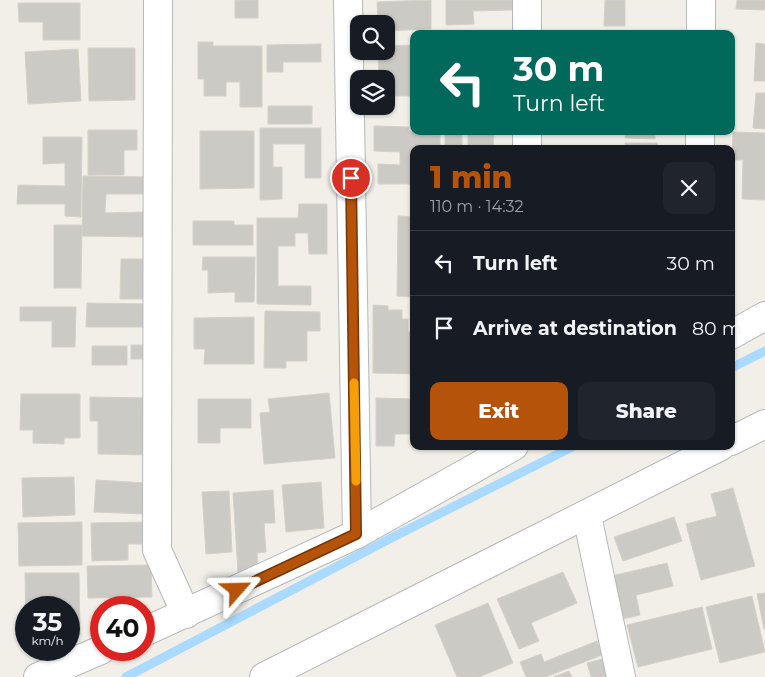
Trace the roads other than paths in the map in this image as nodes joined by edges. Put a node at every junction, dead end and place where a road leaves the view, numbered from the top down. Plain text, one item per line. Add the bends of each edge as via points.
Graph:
1 (158, 0) edge
2 (348, 0) edge
3 (527, 0) edge
4 (701, 0) edge
5 (527, 30) edge
6 (701, 30) edge
7 (765, 316) edge
8 (735, 333) edge
9 (765, 424) edge
10 (735, 439) edge
11 (507, 450) edge
12 (713, 450) edge
13 (587, 516) junction
14 (356, 534) junction
15 (186, 614) junction
16 (155, 627) edge
17 (90, 655) edge
18 (38, 677) edge
19 (264, 677) edge
20 (621, 677) edge

1 - 15 street via 157,550
2 - 14 street
3 - 5 street
4 - 6 street
7 - 8 street
9 - 10 street
11 - 14 street
12 - 13 street
13 - 19 street
13 - 20 street
14 - 15 street
15 - 16 street
17 - 18 street

